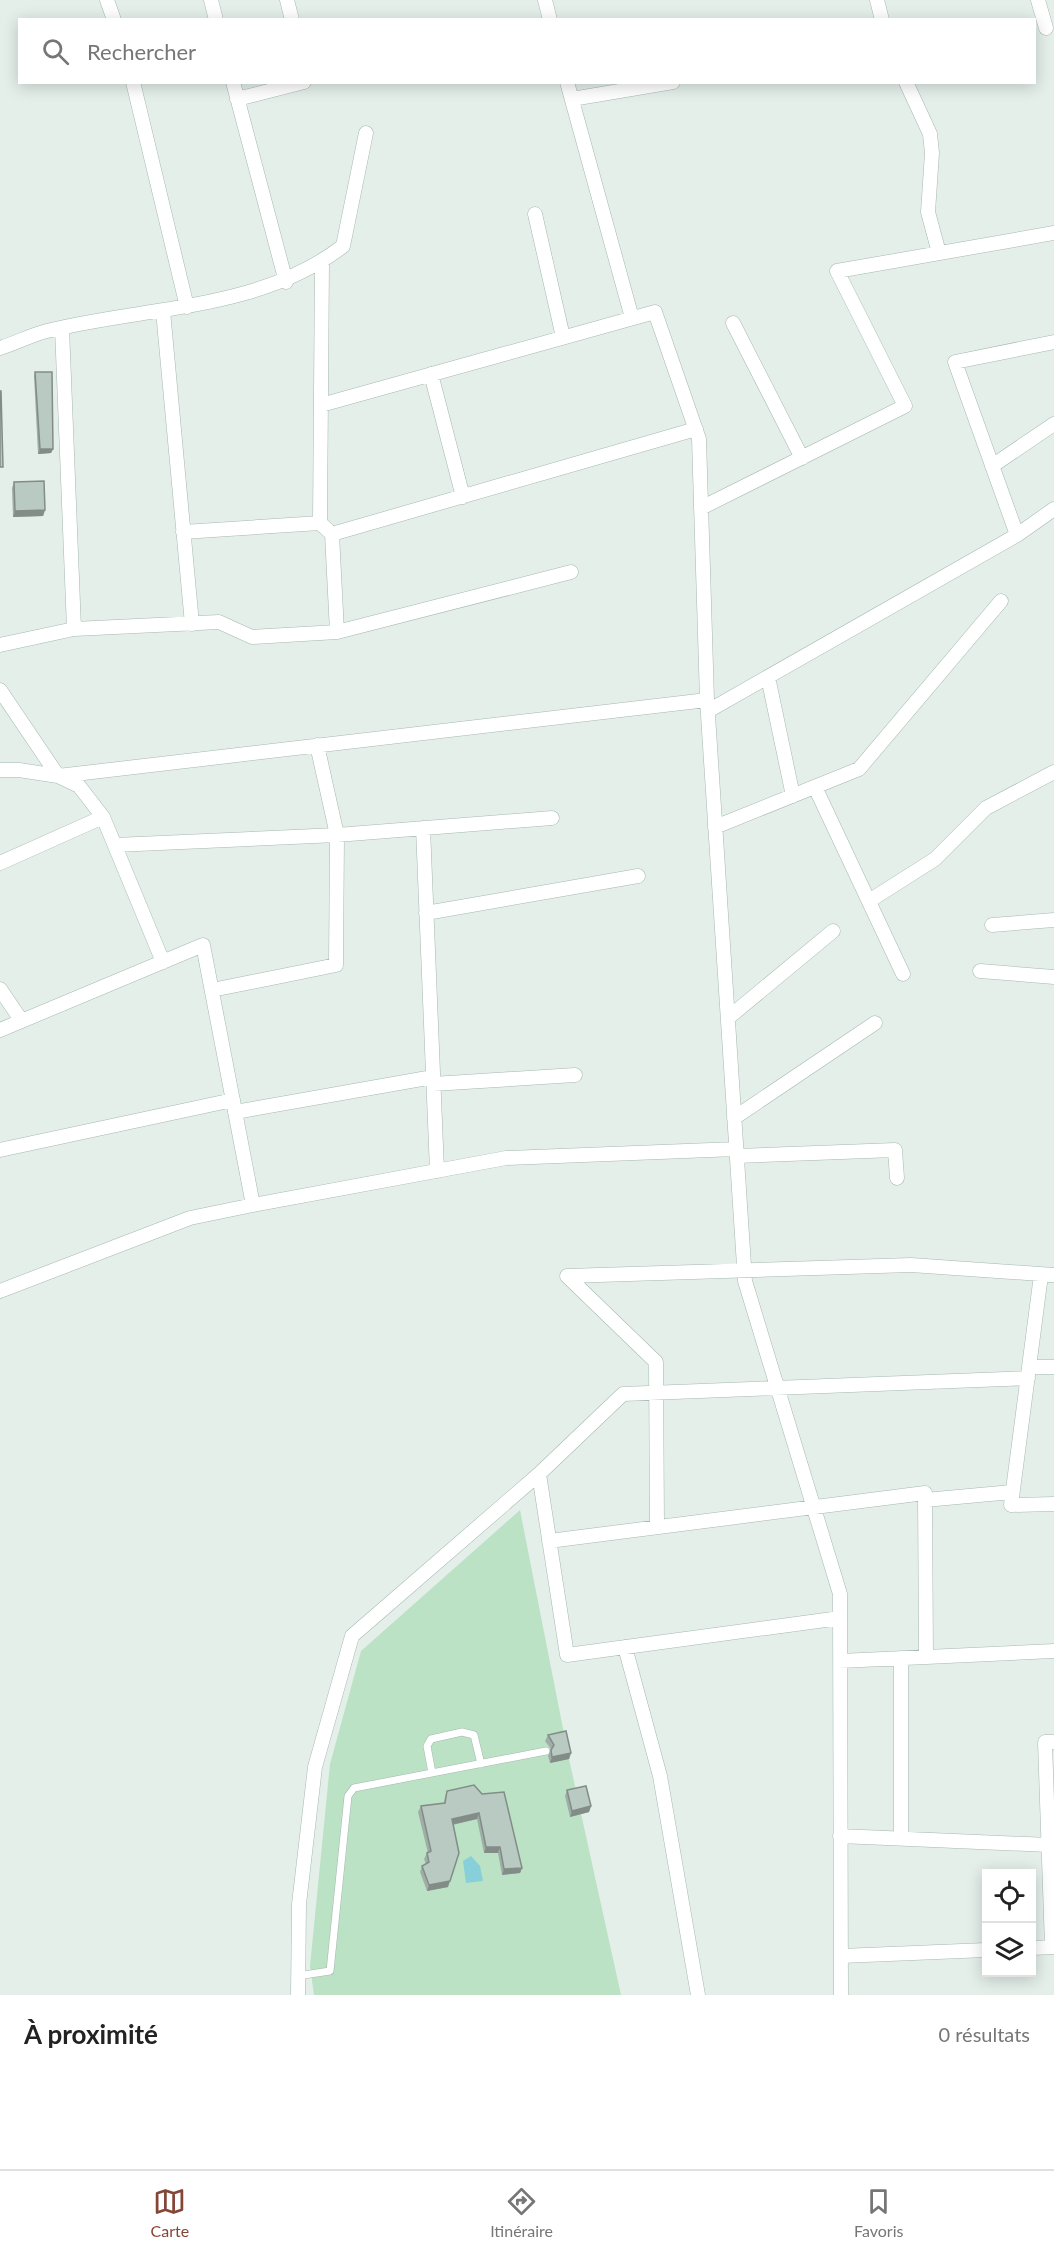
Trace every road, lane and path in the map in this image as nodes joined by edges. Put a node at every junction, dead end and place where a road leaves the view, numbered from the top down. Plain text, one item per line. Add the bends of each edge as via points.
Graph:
1 (107, 0) edge
2 (211, 0) edge
3 (287, 0) edge
4 (545, 0) edge
5 (877, 0) edge
6 (1038, 0) edge
7 (113, 18) edge
8 (216, 18) edge
9 (292, 18) edge
10 (550, 18) edge
11 (882, 18) edge
12 (1046, 28) dead end
13 (133, 84) edge
14 (233, 84) edge
15 (296, 84) edge
16 (568, 84) edge
17 (661, 84) edge
18 (907, 84) edge
19 (237, 99) junction
20 (572, 99) junction
21 (366, 133) dead end
22 (535, 214) dead end
23 (1054, 233) edge
24 (939, 253) junction
25 (322, 262) junction
26 (286, 282) junction
27 (187, 307) junction
28 (163, 311) junction
29 (632, 318) junction
30 (733, 323) dead end
31 (62, 328) junction
32 (562, 337) junction
33 (1054, 342) edge
34 (0, 348) edge
35 (432, 374) junction
36 (321, 405) junction
37 (1054, 424) edge
38 (696, 429) junction
39 (802, 458) junction
40 (992, 466) junction
41 (463, 497) junction
42 (701, 508) junction
43 (1054, 508) edge
44 (320, 524) junction
45 (183, 532) junction
46 (332, 534) junction
47 (1017, 536) junction
48 (571, 572) dead end
49 (1001, 601) dead end
50 (192, 624) junction
51 (74, 629) junction
52 (337, 632) junction
53 (0, 645) edge
54 (768, 677) junction
55 (0, 690) edge
56 (707, 705) junction
57 (316, 745) junction
58 (0, 770) edge
59 (1054, 772) edge
60 (58, 776) junction
61 (815, 787) junction
62 (793, 796) junction
63 (104, 817) junction
64 (552, 818) dead end
65 (715, 827) junction
66 (423, 828) junction
67 (337, 835) junction
68 (115, 844) junction
69 (0, 863) edge
70 (638, 876) dead end
71 (869, 901) junction
72 (426, 913) junction
73 (1054, 920) edge
74 (992, 925) dead end
75 (833, 931) dead end
76 (163, 962) junction
77 (980, 971) dead end
78 (903, 974) dead end
79 (1054, 977) edge
80 (0, 989) edge
81 (212, 990) junction
82 (728, 1018) junction
83 (21, 1020) junction
84 (874, 1023) dead end
85 (0, 1030) edge
86 (575, 1075) dead end
87 (433, 1080) junction
88 (234, 1106) junction
89 (734, 1118) junction
90 (0, 1150) edge
91 (736, 1152) junction
92 (436, 1171) junction
93 (897, 1178) dead end
94 (253, 1205) junction
95 (744, 1270) junction
96 (1048, 1275) edge
97 (0, 1291) edge
98 (1054, 1367) edge
99 (1028, 1373) junction
100 (777, 1388) junction
101 (656, 1392) junction
102 (539, 1474) junction
103 (1012, 1492) junction
104 (925, 1500) junction
105 (1054, 1504) edge
106 (814, 1507) junction
107 (657, 1527) junction
108 (549, 1541) junction
109 (840, 1618) junction
110 (625, 1647) junction
111 (1054, 1651) edge
112 (926, 1657) junction
113 (901, 1658) junction
114 (840, 1661) junction
115 (1054, 1742) edge
116 (546, 1751) dead end
117 (481, 1764) junction
118 (432, 1773) junction
119 (840, 1836) junction
120 (901, 1839) junction
121 (1049, 1845) junction
122 (1053, 1947) edge
123 (1036, 1948) edge
124 (982, 1950) edge
125 (841, 1956) junction
126 (297, 1977) junction
127 (841, 1994) edge
128 (298, 1995) edge
129 (698, 1995) edge
130 (826, 1995) edge

1 - 7 street
2 - 8 street
3 - 9 street
4 - 10 street
5 - 11 street
6 - 12 street
13 - 27 street
14 - 19 street
15 - 19 street
16 - 20 street
17 - 20 street
18 - 24 street via 930,134 928,212
19 - 26 street
20 - 29 street
21 - 25 street via 343,246
22 - 32 street
23 - 24 street
24 - 39 street via 837,271 905,406
25 - 26 street
25 - 36 street
26 - 27 street
27 - 28 street
28 - 31 street
28 - 45 street
29 - 32 street
29 - 38 street via 655,312
30 - 39 street
31 - 34 street
31 - 51 street
32 - 35 street
33 - 40 street via 955,362
35 - 36 street
35 - 41 street
36 - 44 street
37 - 40 street
38 - 41 street
38 - 42 street
39 - 42 street
40 - 47 street
41 - 46 street
42 - 56 street
43 - 47 street
44 - 45 street
44 - 46 street
45 - 50 street
46 - 52 street
47 - 54 street
48 - 52 street
49 - 61 street via 859,769
50 - 51 street
50 - 52 street via 219,622 252,637
51 - 53 street
54 - 56 street
54 - 62 street
55 - 60 street
56 - 57 street
56 - 65 street
57 - 60 street
57 - 67 street
58 - 60 street
59 - 71 street via 986,808 935,859
60 - 63 street via 79,786
61 - 62 street
61 - 71 street
62 - 65 street
63 - 68 street
63 - 69 street
64 - 66 street
65 - 82 street
66 - 67 street
66 - 72 street
67 - 68 street
67 - 81 street via 336,965
68 - 76 street
70 - 72 street
71 - 78 street
72 - 87 street
73 - 74 street
75 - 82 street
76 - 81 street via 203,945
76 - 83 street
77 - 79 street
80 - 83 street
81 - 88 street
82 - 89 street
83 - 85 street
84 - 89 street
86 - 87 street
87 - 88 street
87 - 92 street
88 - 90 street
88 - 94 street
89 - 91 street
91 - 92 street via 506,1158
91 - 93 street via 895,1150
91 - 95 street
92 - 94 street
94 - 97 street via 189,1218
95 - 96 street via 911,1265
95 - 100 street
95 - 101 street via 567,1276 656,1362
96 - 99 street
98 - 99 street
99 - 100 street
99 - 103 street
100 - 101 street
100 - 106 street
101 - 102 street via 623,1394
101 - 107 street
102 - 108 street
102 - 126 street via 352,1636 315,1767 299,1904
103 - 104 street
103 - 105 street via 1011,1505
104 - 106 street via 925,1493
104 - 112 street
106 - 107 street
106 - 109 street via 840,1594
107 - 108 street
108 - 110 street via 567,1655
109 - 110 street
109 - 114 street
110 - 129 street via 660,1776
111 - 112 street
112 - 113 street
113 - 114 street
113 - 120 street
114 - 119 street
115 - 121 street via 1046,1742
116 - 117 lane
117 - 118 lane
117 - 118 lane via 474,1735 462,1732 431,1739 427,1746
118 - 126 lane via 354,1788 348,1796 330,1971
119 - 120 street
119 - 125 street
120 - 121 street
121 - 122 street
122 - 123 street
124 - 125 street
125 - 127 street
126 - 128 street
127 - 130 street

